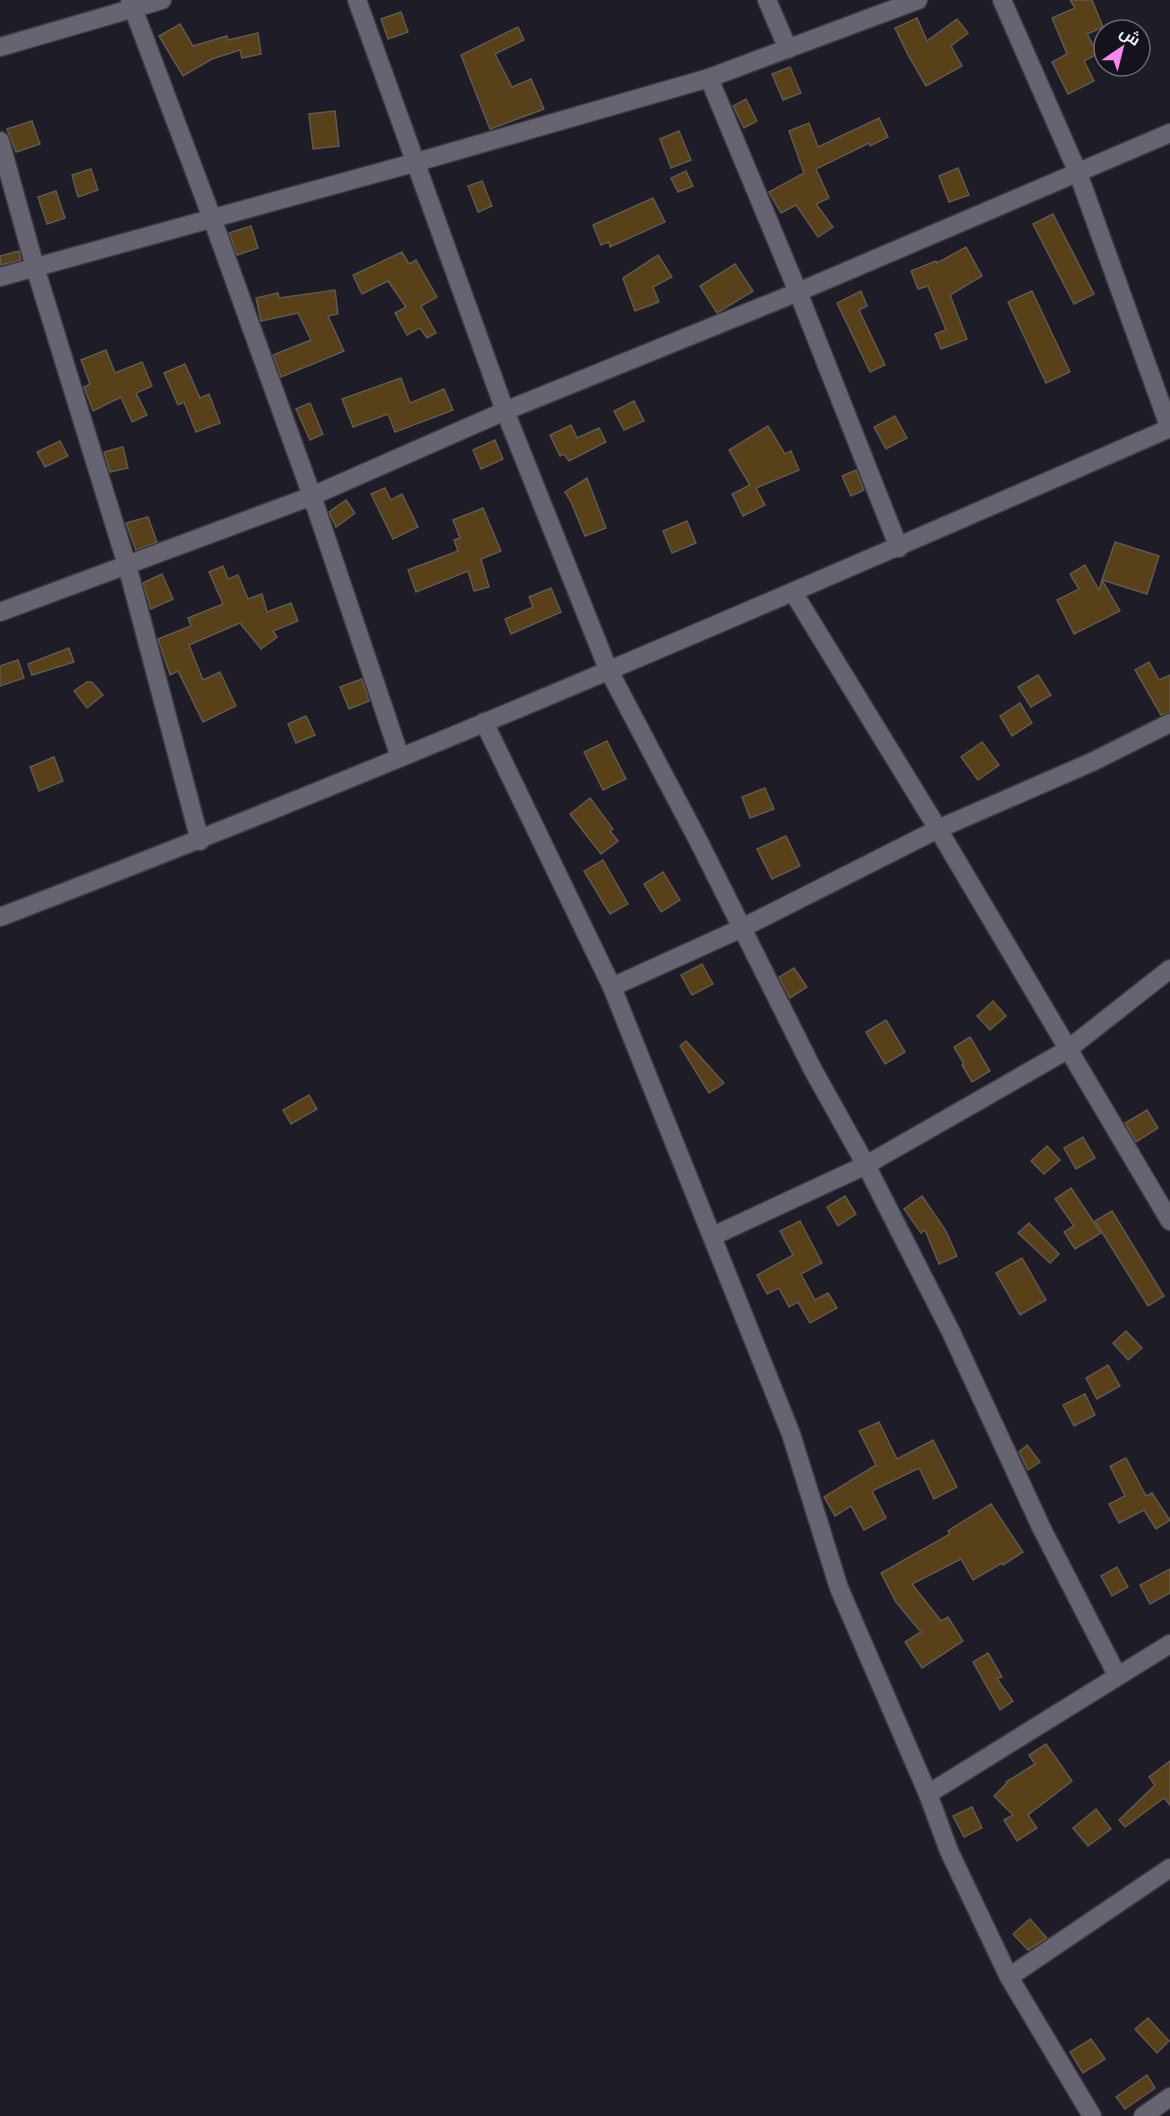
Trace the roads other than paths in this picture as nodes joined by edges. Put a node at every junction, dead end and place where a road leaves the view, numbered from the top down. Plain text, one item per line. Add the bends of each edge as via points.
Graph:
1 (162, 0) edge
2 (357, 0) edge
3 (767, 0) edge
4 (918, 0) edge
5 (1002, 0) edge
6 (131, 4) edge
7 (0, 47) edge
8 (788, 49) junction
9 (709, 78) junction
10 (1170, 134) edge
11 (0, 141) edge
12 (417, 162) junction
13 (1078, 173) junction
14 (212, 218) junction
15 (35, 267) junction
16 (0, 278) edge
17 (798, 292) junction
18 (505, 411) junction
19 (1170, 429) edge
20 (312, 496) junction
21 (899, 548) junction
22 (127, 565) junction
23 (792, 592) junction
24 (0, 612) edge
25 (608, 669) junction
26 (484, 722) junction
27 (1170, 723) edge
28 (400, 757) junction
29 (938, 829) junction
30 (200, 840) junction
31 (0, 917) edge
32 (742, 928) junction
33 (1170, 969) edge
34 (612, 987) junction
35 (1067, 1050) junction
36 (866, 1165) junction
37 (1170, 1221) edge
38 (713, 1236) junction
39 (1170, 1644) edge
40 (1117, 1676) junction
41 (928, 1794) junction
42 (1170, 1868) edge
43 (1009, 1977) junction
44 (1170, 2097) edge
45 (1092, 2116) edge
46 (1143, 2116) edge

1 - 6 street
2 - 12 street
3 - 8 street
4 - 8 street
5 - 13 street
6 - 7 street
6 - 14 street
8 - 9 street
9 - 12 street
9 - 17 street
10 - 13 street
11 - 15 street
12 - 14 street
12 - 18 street
13 - 17 street
13 - 19 street
14 - 15 street
14 - 20 street
15 - 16 street
15 - 22 street
17 - 18 street
17 - 21 street
18 - 20 street
18 - 25 street
19 - 21 street
20 - 22 street
20 - 28 street
21 - 23 street
22 - 24 street
22 - 30 street
23 - 25 street
23 - 29 street
25 - 26 street
25 - 32 street
26 - 28 street
26 - 34 street
27 - 29 street via 1092,762
28 - 30 street
29 - 32 street
29 - 35 street
30 - 31 street
32 - 34 street
32 - 36 street
33 - 35 street
34 - 38 street
35 - 36 street
35 - 37 street
36 - 38 street
36 - 40 street
38 - 41 street via 791,1434 839,1587
39 - 40 street
40 - 41 street
41 - 43 street via 949,1851
42 - 43 street
43 - 45 street
44 - 46 street

